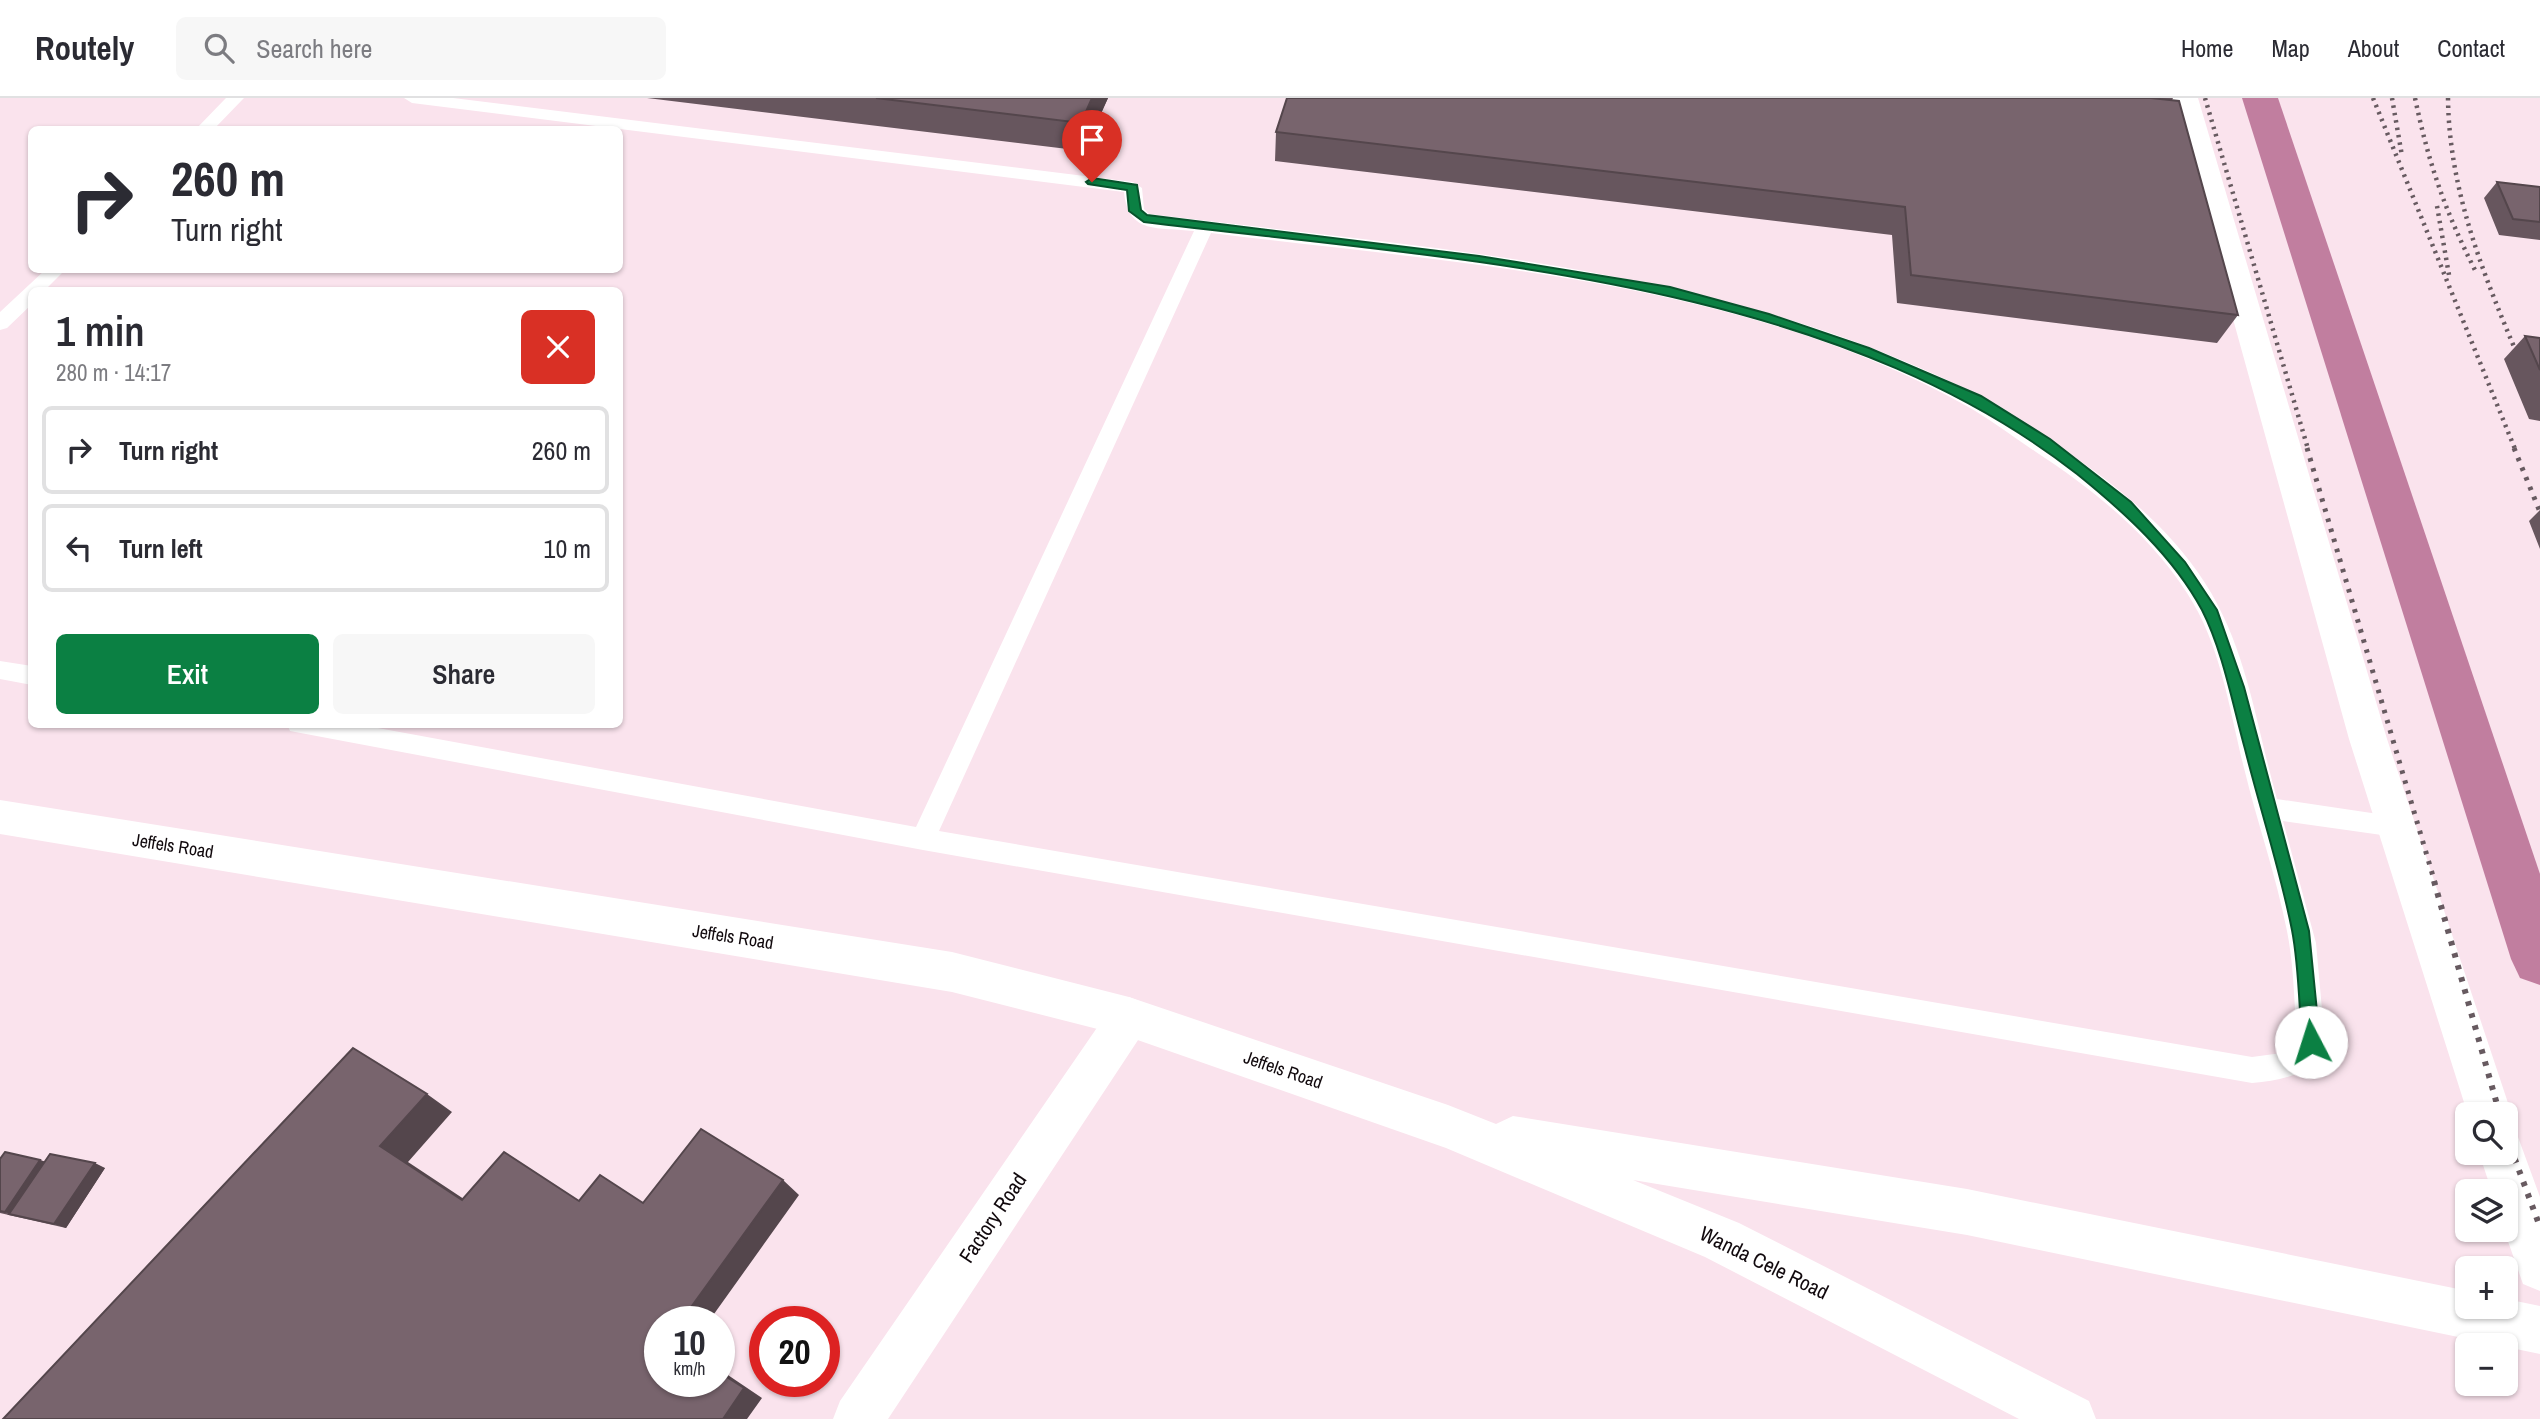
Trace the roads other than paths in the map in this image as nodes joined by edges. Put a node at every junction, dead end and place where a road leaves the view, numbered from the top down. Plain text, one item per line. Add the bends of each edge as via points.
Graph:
1 (236, 98) edge
2 (412, 98) edge
3 (2185, 98) edge
4 (206, 126) edge
5 (1205, 227) junction
6 (53, 273) edge
7 (38, 287) edge
8 (28, 297) edge
9 (0, 323) edge
10 (0, 670) edge
11 (28, 675) edge
12 (321, 728) edge
13 (2266, 808) junction
14 (0, 817) edge
15 (2396, 827) junction
16 (923, 839) junction
17 (1129, 1017) junction
18 (2486, 1102) edge
19 (1448, 1127) junction
20 (2506, 1165) edge
21 (2540, 1267) edge
22 (2540, 1330) edge
23 (858, 1419) edge
24 (2071, 1419) edge

1 - 4 lane
2 - 5 lane via 1119,185 1133,188 1135,211 1144,219
3 - 15 main road
5 - 13 lane via 1479,260 1670,291 1864,351 1976,400 2045,443 2126,506 2180,566 2209,610 2236,687
5 - 16 lane
6 - 7 lane
8 - 9 lane
10 - 11 lane
12 - 16 lane
13 - 15 lane
13 - 16 lane via 2301,931 2311,1042 2288,1066 2252,1070
14 - 17 main road, Jeffels Road via 952,972
15 - 18 main road
17 - 19 main road, Jeffels Road
17 - 23 main road, Factory Road
19 - 22 main road via 1967,1212
19 - 24 main road, Wanda Cele Road via 1722,1240
20 - 21 main road

